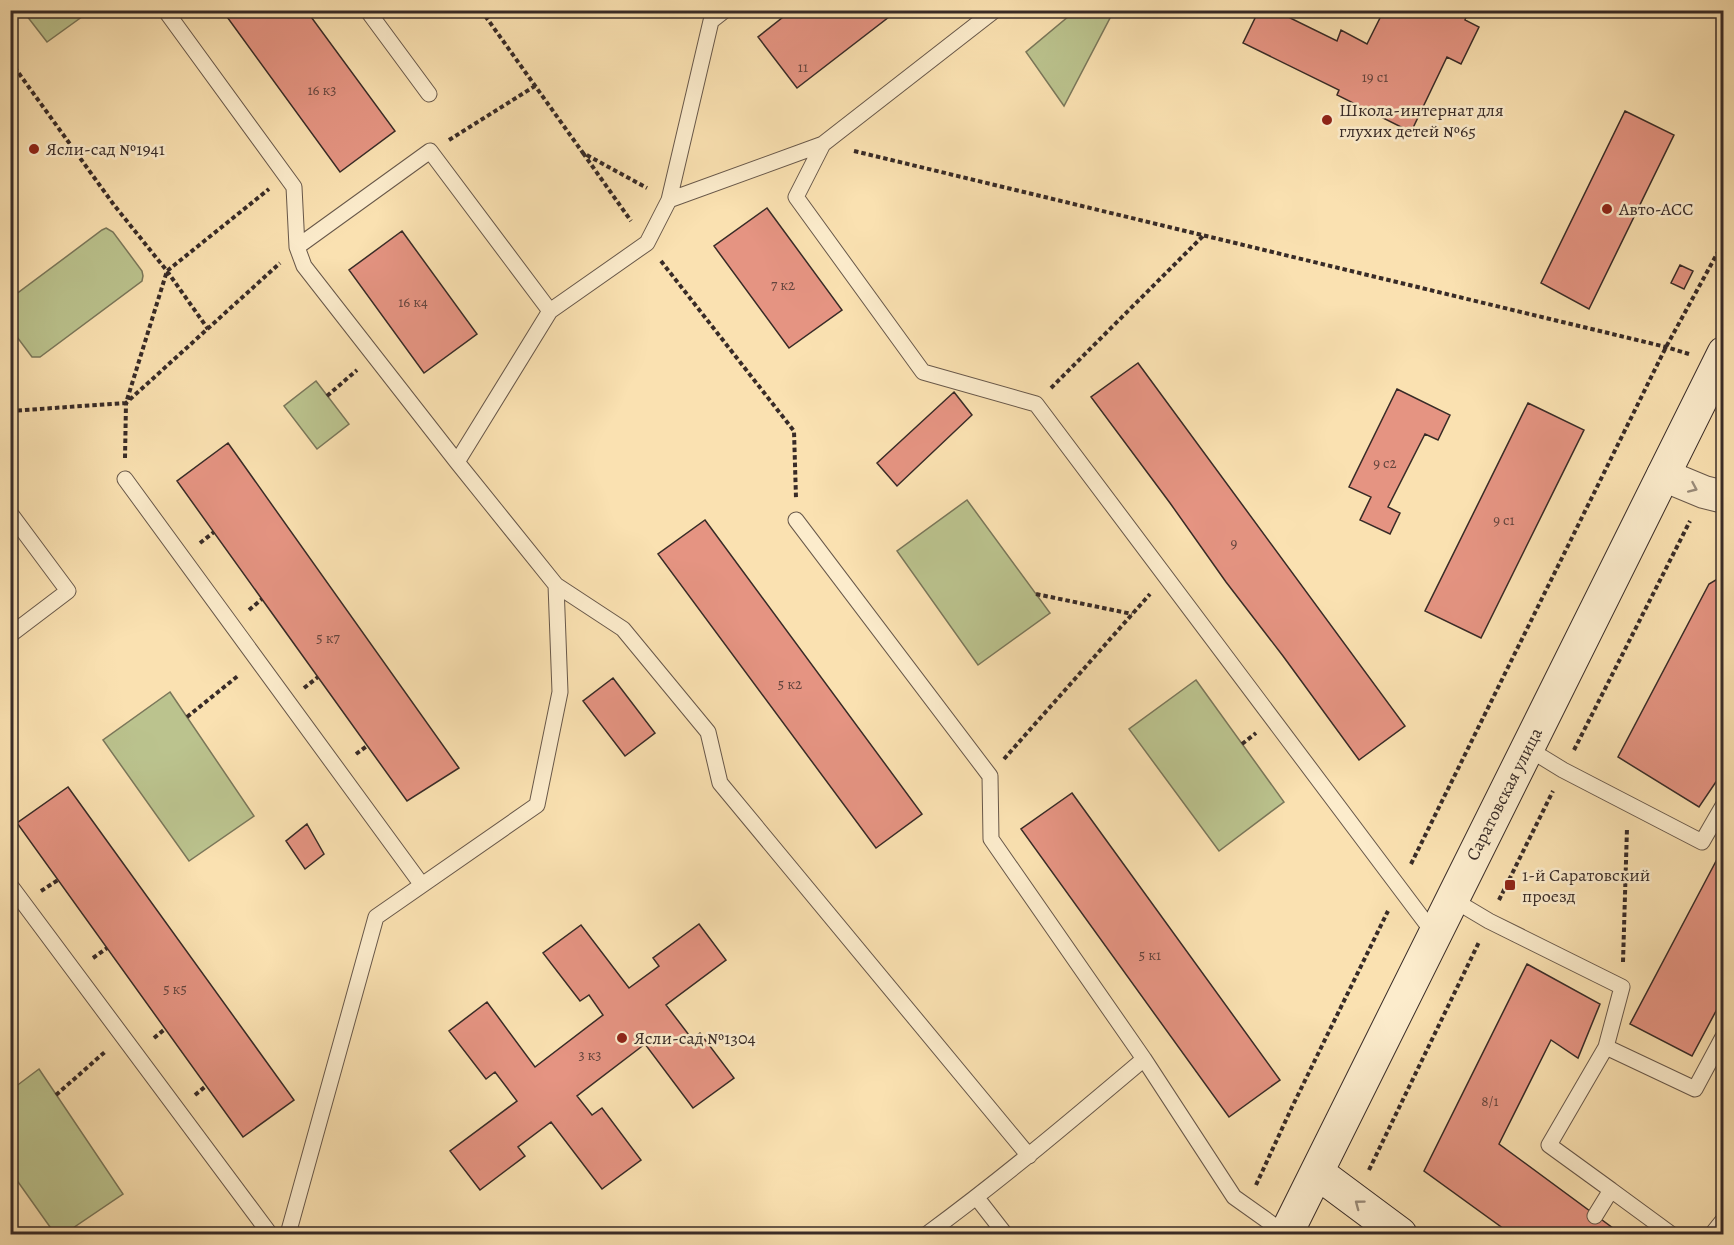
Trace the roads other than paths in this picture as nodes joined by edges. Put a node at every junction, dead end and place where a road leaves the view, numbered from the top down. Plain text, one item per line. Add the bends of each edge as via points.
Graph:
1 (165, 10) edge
2 (367, 10) edge
3 (724, 10) edge
4 (995, 10) edge
5 (429, 94) dead end
6 (823, 144) junction
7 (669, 200) junction
8 (297, 248) junction
9 (550, 311) junction
10 (1718, 376) edge
11 (457, 462) junction
12 (1663, 475) junction
13 (124, 479) road end
14 (1714, 495) edge
15 (10, 513) edge
16 (796, 519) road end
17 (556, 585) junction
18 (10, 635) edge
19 (1527, 748) junction
20 (1724, 804) edge
21 (10, 885) edge
22 (422, 885) junction
23 (1452, 899) junction
24 (1435, 935) junction
25 (1724, 1035) edge
26 (1606, 1047) junction
27 (1144, 1059) junction
28 (1029, 1156) junction
29 (1318, 1173) junction
30 (1611, 1190) junction
31 (977, 1198) junction
32 (1595, 1216) dead end
33 (1724, 1219) edge
34 (270, 1234) edge
35 (288, 1234) edge
36 (927, 1234) edge
37 (1005, 1234) edge
38 (1286, 1234) edge
39 (1400, 1234) edge
40 (1671, 1234) edge
41 (1712, 1234) edge

1 - 8 lane via 294,187
2 - 5 lane
3 - 7 lane via 711,21
4 - 6 lane
6 - 7 lane
6 - 24 lane via 796,197 923,372 1036,404
7 - 9 lane via 647,243
8 - 9 lane via 430,152
8 - 11 lane via 304,266
9 - 11 lane
10 - 12 street, Саратовская улица
11 - 17 lane
12 -> 14 street
12 - 19 street, Саратовская улица
13 - 22 lane
15 - 18 lane via 68,591
16 - 27 lane via 990,776 990,839
17 - 22 lane via 560,692 537,805
17 - 28 lane via 623,629 708,732 720,783
19 - 20 lane via 1702,842
19 - 23 street, Саратовская улица
21 - 34 lane
22 - 35 lane via 376,917
23 - 24 street, Саратовская улица
23 - 26 lane via 1622,987
24 - 29 street, Саратовская улица
25 - 26 lane via 1695,1089
26 - 30 lane via 1549,1145
27 - 28 lane
27 - 38 lane via 1234,1197
28 - 31 lane
29 - 38 street, Саратовская улица
39 -> 29 street
30 - 32 lane
30 - 40 lane
31 - 36 lane
31 - 37 lane
33 - 41 lane

